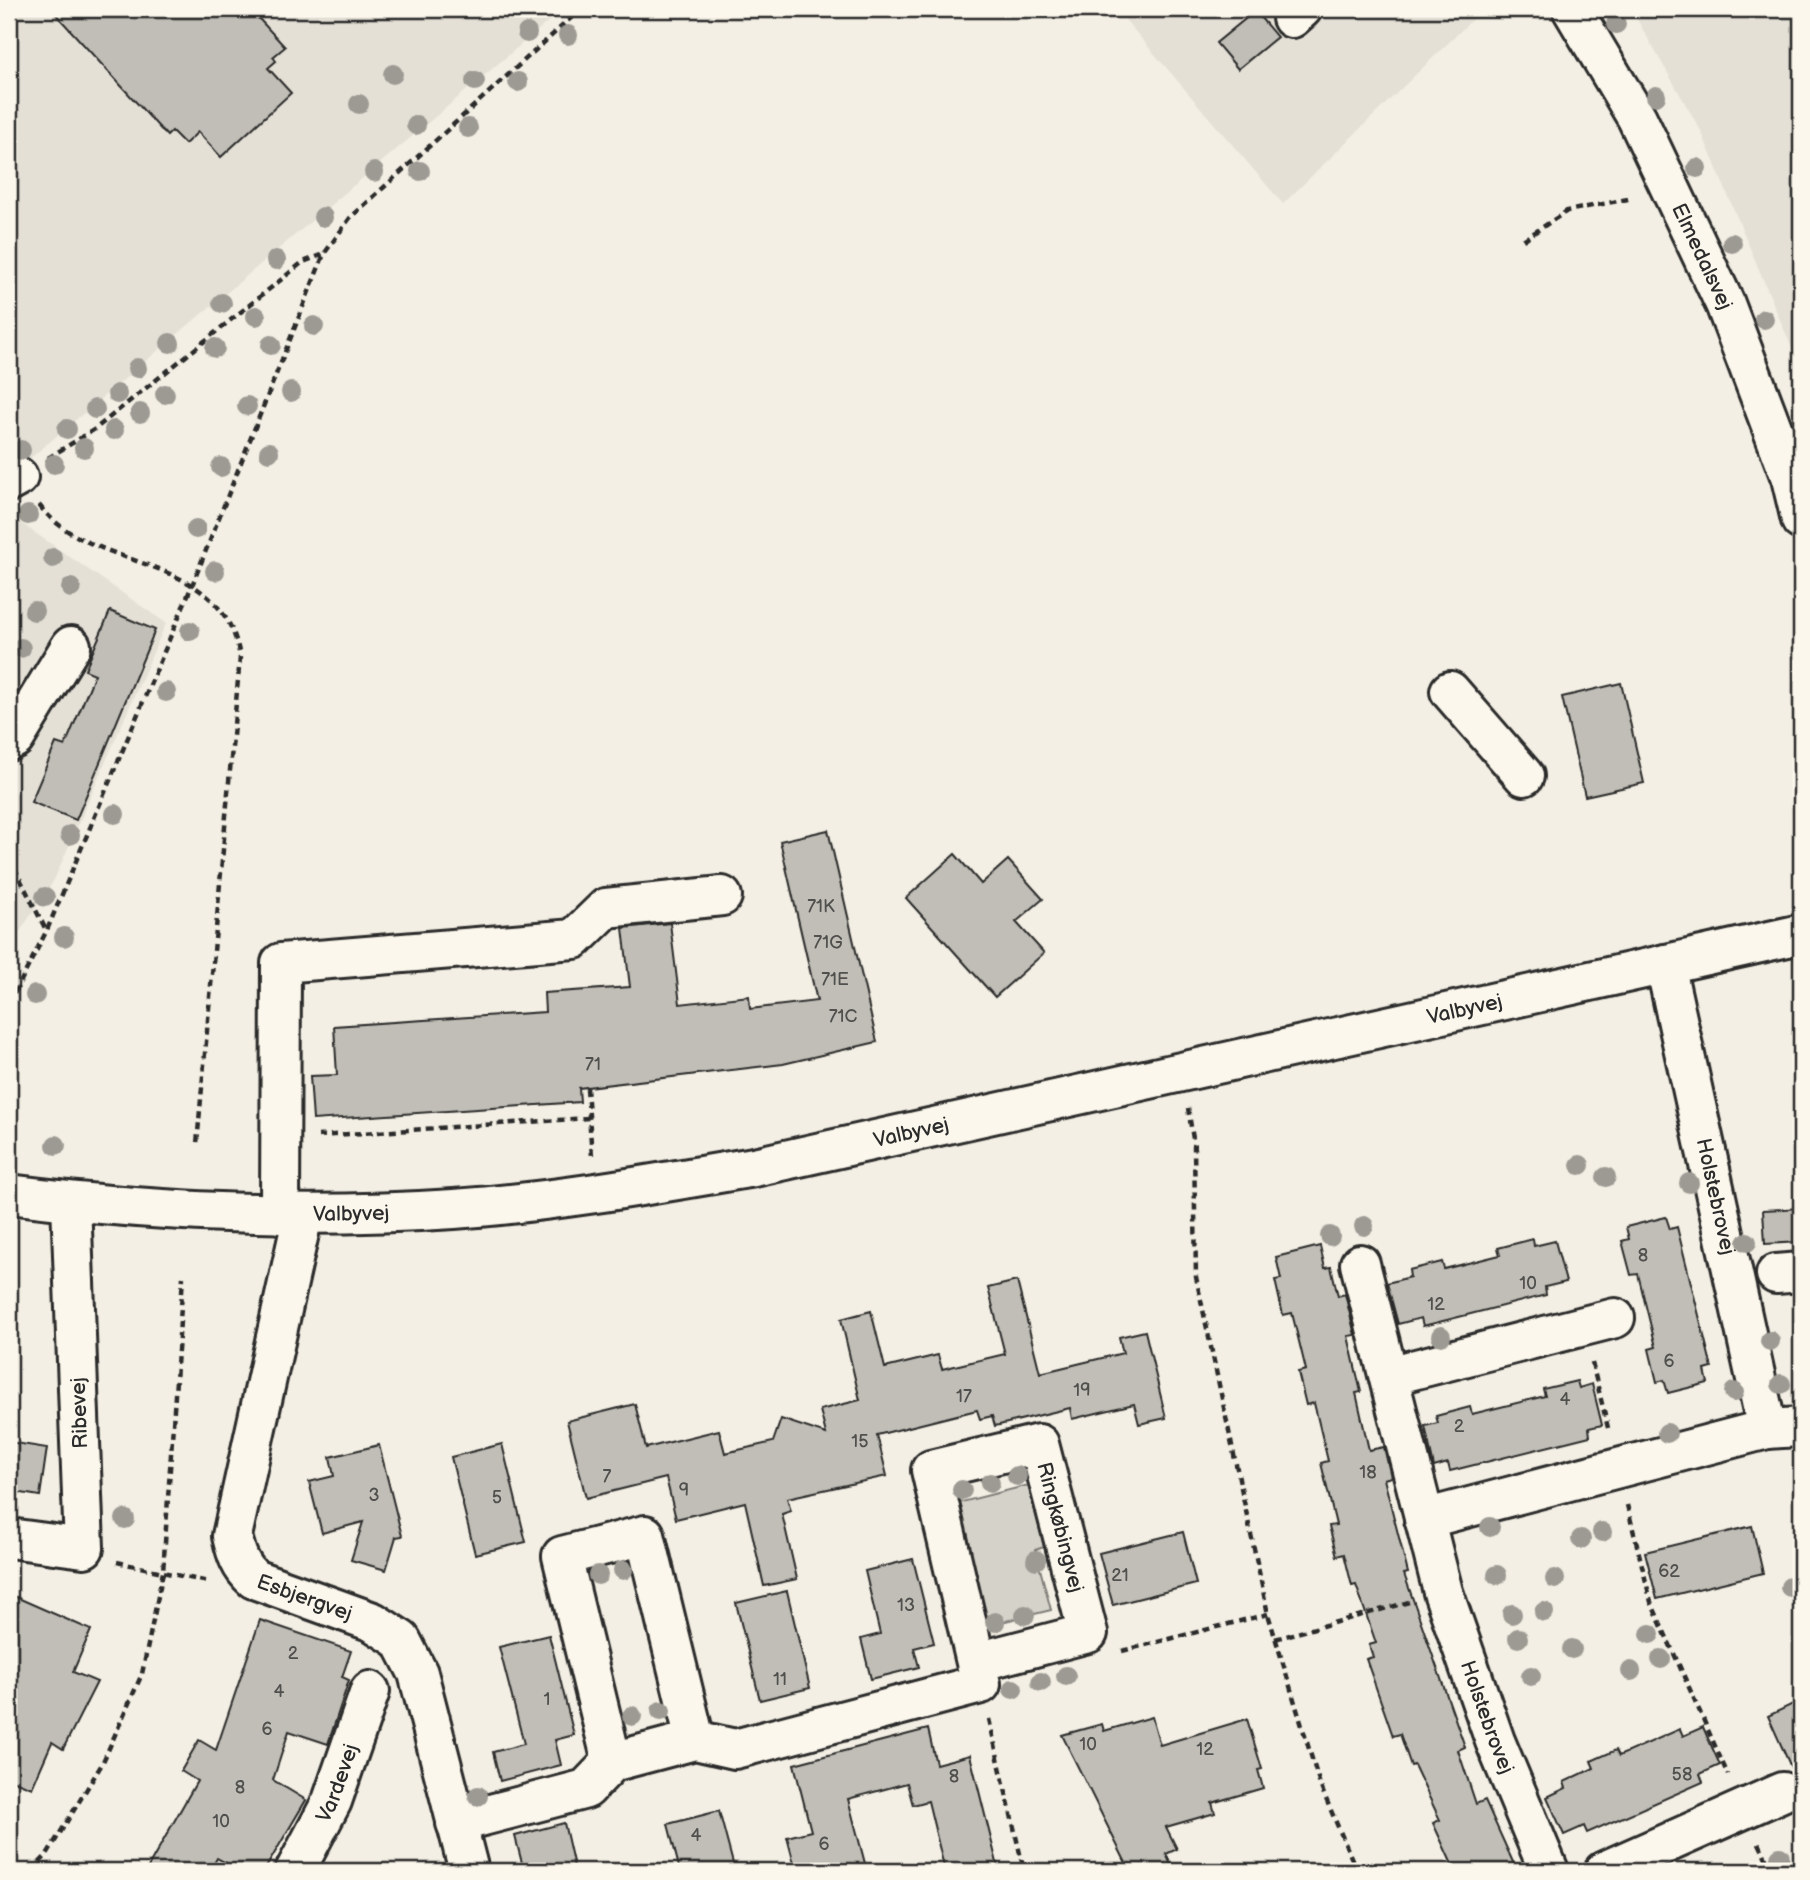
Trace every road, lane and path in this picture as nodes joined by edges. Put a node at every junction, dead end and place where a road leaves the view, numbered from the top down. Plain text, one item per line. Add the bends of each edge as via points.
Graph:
1 (581, 9) edge
2 (1572, 9) edge
3 (1671, 190) junction
4 (1523, 240) dead end
5 (324, 254) junction
6 (13, 480) edge
7 (1801, 520) edge
8 (193, 583) junction
9 (71, 646) dead end
10 (1450, 691) dead end
11 (9, 741) edge
12 (1524, 775) dead end
13 (9, 858) edge
14 (723, 897) dead end
15 (47, 930) junction
16 (1801, 934) edge
17 (1665, 964) junction
18 (9, 1004) edge
19 (1181, 1073) junction
20 (587, 1088) dead end
21 (589, 1118) junction
22 (280, 1139) junction
23 (197, 1144) dead end
24 (592, 1149) dead end
25 (9, 1194) edge
26 (71, 1202) junction
27 (292, 1215) junction
28 (1360, 1264) dead end
29 (183, 1277) dead end
30 (1599, 1322) joint
31 (1389, 1376) junction
32 (1784, 1428) edge
33 (1618, 1468) junction
34 (1424, 1519) junction
35 (9, 1538) edge
36 (84, 1548) junction
37 (244, 1571) junction
38 (163, 1572) junction
39 (1443, 1592) junction
40 (1268, 1614) junction
41 (1088, 1633) junction
42 (1275, 1639) junction
43 (979, 1673) junction
44 (370, 1691) dead end
45 (695, 1740) junction
46 (612, 1762) junction
47 (1782, 1792) dead end
48 (1744, 1809) junction
49 (457, 1823) junction
50 (31, 1871) edge
51 (295, 1871) edge
52 (470, 1871) edge
53 (1024, 1871) edge
54 (1357, 1871) edge
55 (1549, 1871) edge
56 (1604, 1871) edge
57 (1772, 1871) edge

1 - 5 path via 351,218
2 - 3 street, Elmedalsvej via 1637,118
3 - 4 path via 1567,211
3 - 7 street, Elmedalsvej via 1725,304 1791,478
5 - 6 path via 303,261 95,429
5 - 8 path
6 - 8 path via 49,517 84,540
8 - 15 path
8 - 23 path via 225,614 236,633 240,657
9 - 11 street
10 - 12 street
13 - 15 path
14 - 22 street, Esbjergvej via 607,908 574,939 281,963
15 - 18 path
16 - 17 street, Valbyvej
17 - 19 street, Valbyvej
17 - 32 street, Holstebrovej
19 - 27 street, Valbyvej via 754,1167 595,1195 454,1209
19 - 40 path via 1194,1146 1196,1277
20 - 21 path
21 - 22 path
21 - 24 path
22 - 27 street, Esbjergvej
25 - 26 street, Valbyvej
26 - 27 street, Valbyvej
26 - 36 street, Ribevej
27 - 37 street, Esbjergvej via 232,1536
28 - 31 street, Holstebrovej
29 - 38 path
30 - 31 street
30 - 33 path
31 - 34 street, Holstebrovej
32 - 33 street, Holstebrovej
33 - 34 street, Holstebrovej
33 - 48 path via 1651,1602
34 - 39 street, Holstebrovej
35 - 36 street
36 - 38 path via 112,1561
37 - 38 path via 219,1584
37 - 49 street, Esbjergvej via 266,1586 373,1622 401,1640 418,1673
38 - 50 path via 142,1674 102,1765 46,1856
39 - 42 path
39 - 55 street, Holstebrovej via 1495,1741
40 - 41 path via 1109,1654
40 - 42 path
41 - 43 street
41 - 43 street, Ringkøbingvej via 1039,1444 931,1470
42 - 54 path via 1320,1785
43 - 45 street via 735,1749
43 - 53 path
44 - 51 street, Vardevej via 332,1801
45 - 46 street
45 - 46 street via 645,1535 562,1556
46 - 49 street via 586,1789
47 - 48 street
48 - 56 street
48 - 57 path
49 - 52 street, Esbjergvej

